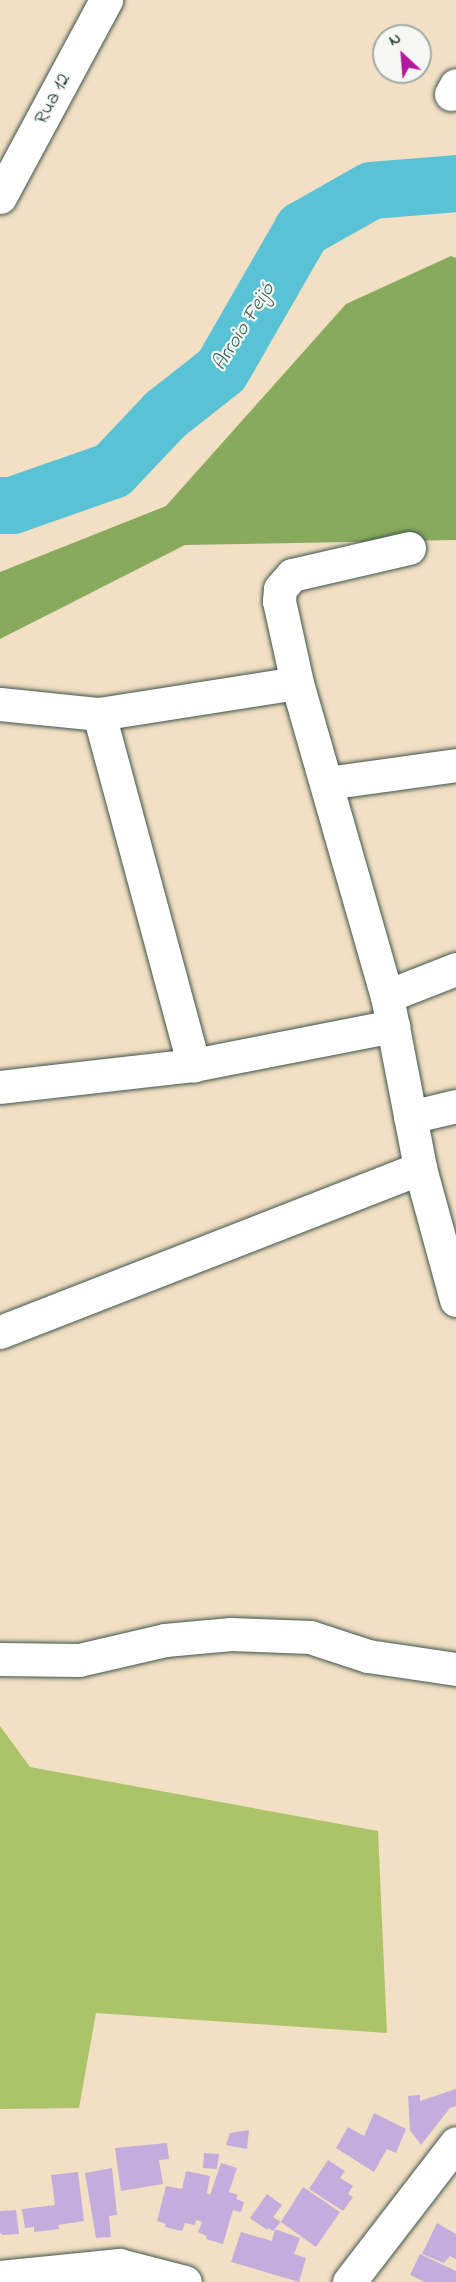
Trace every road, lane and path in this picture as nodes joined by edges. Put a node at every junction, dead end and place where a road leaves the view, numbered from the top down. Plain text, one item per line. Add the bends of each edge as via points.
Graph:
1 (106, 0) edge
2 (0, 197) edge
3 (409, 548) dead end
4 (297, 683) junction
5 (0, 704) edge
6 (99, 714) junction
7 (456, 765) edge
8 (327, 783) junction
9 (456, 969) edge
10 (390, 1011) junction
11 (194, 1065) junction
12 (0, 1087) edge
13 (456, 1106) edge
14 (410, 1117) junction
15 (420, 1168) junction
16 (456, 1300) edge
17 (0, 1332) edge
18 (0, 1659) edge
19 (456, 1669) edge
20 (456, 2143) edge
21 (0, 2277) edge
22 (185, 2282) edge
23 (349, 2282) edge

1 - 2 street, Rua 12
3 - 4 street via 292,575 285,581 279,601
4 - 6 street
4 - 8 street
5 - 6 street
6 - 11 street
7 - 8 street
8 - 10 street
9 - 10 street
10 - 11 street
10 - 14 street
11 - 12 street
13 - 14 street
14 - 15 street
15 - 16 street
15 - 17 street
18 - 19 street via 79,1660 165,1640 231,1634 310,1637 369,1656
20 - 23 street
21 - 22 street via 119,2265

